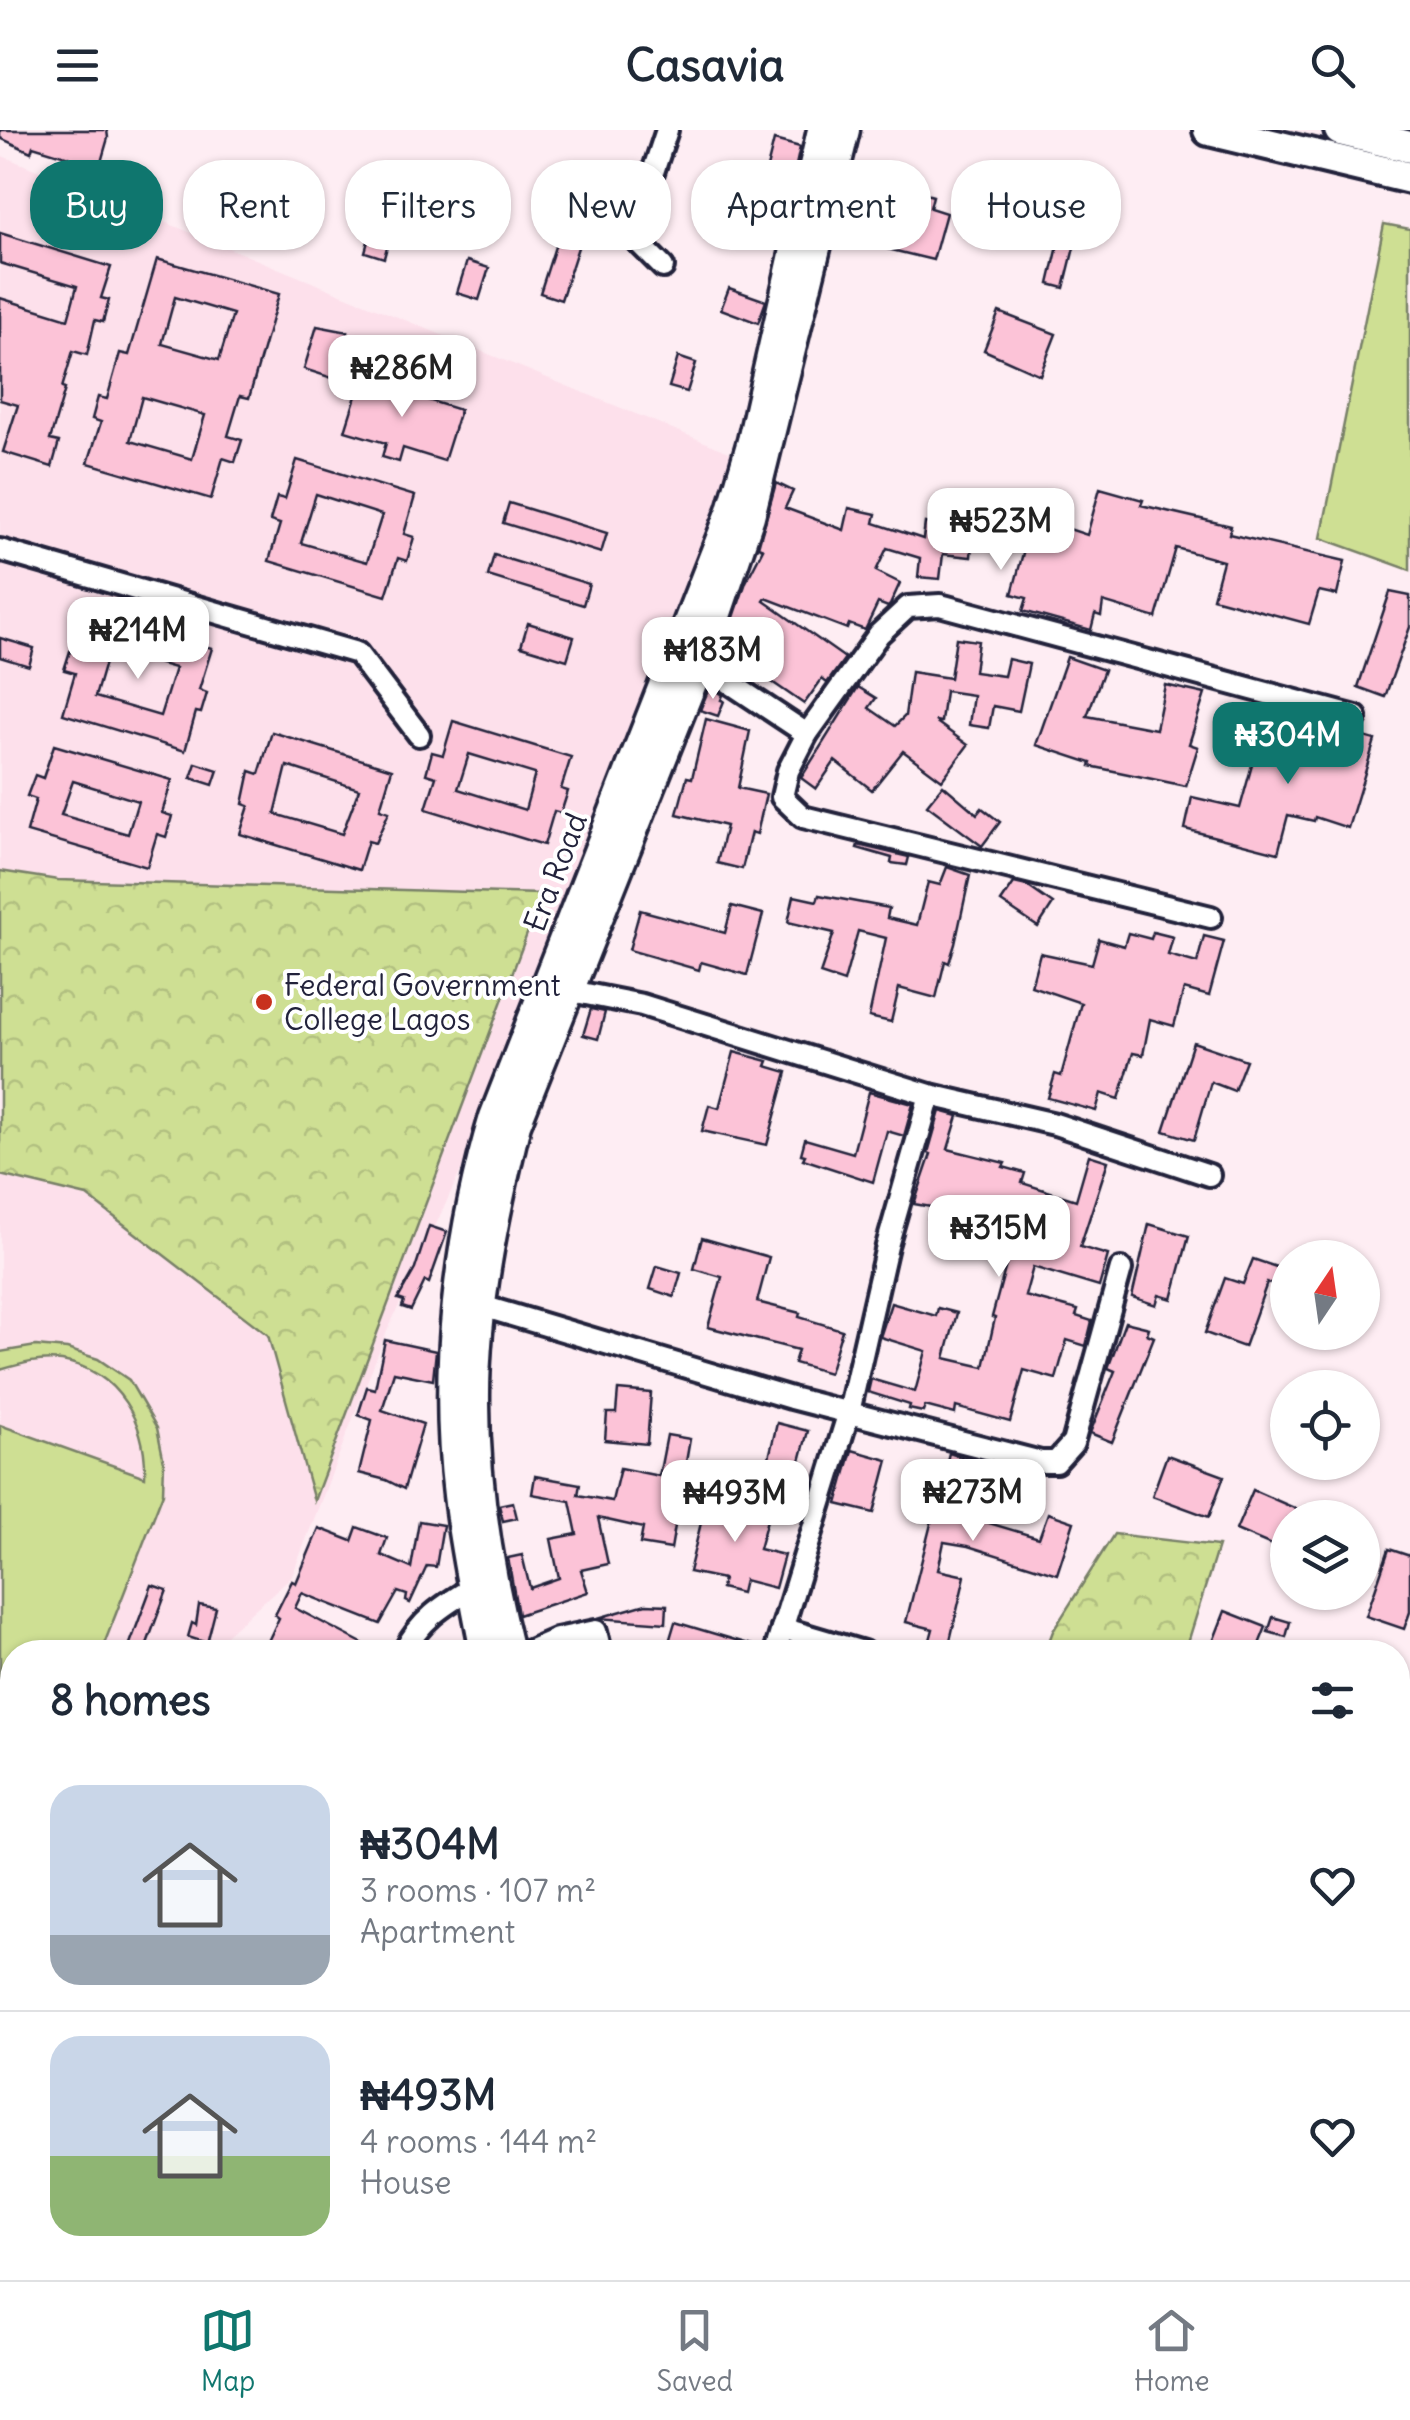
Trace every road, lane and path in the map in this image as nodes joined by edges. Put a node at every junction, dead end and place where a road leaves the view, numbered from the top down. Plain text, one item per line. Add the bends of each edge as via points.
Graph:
1 (667, 130) edge
2 (822, 130) edge
3 (845, 130) edge
4 (1209, 130) edge
5 (1340, 130) edge
6 (1410, 147) edge
7 (1410, 178) edge
8 (663, 268) dead end
9 (0, 550) edge
10 (700, 663) junction
11 (1356, 717) dead end
12 (419, 734) dead end
13 (807, 734) junction
14 (1211, 917) dead end
15 (571, 992) junction
16 (930, 1095) junction
17 (1209, 1175) dead end
18 (1121, 1269) dead end
19 (482, 1306) junction
20 (849, 1412) junction
21 (466, 1443) junction
22 (472, 1588) junction
23 (782, 1628) junction
24 (410, 1640) edge
25 (483, 1640) edge
26 (506, 1640) edge
27 (555, 1640) edge
28 (598, 1640) edge
29 (778, 1640) edge
30 (823, 1640) edge

1 - 8 street via 636,212 639,243
2 - 21 main road, Era Road via 732,510 480,1162 457,1311 452,1397
3 - 10 main road via 770,448
4 - 7 highway
5 - 6 highway
9 - 12 street via 358,653
10 - 13 street
10 - 15 main road
11 - 13 street via 940,605 908,607 878,634
13 - 14 street via 782,797 803,817
15 - 16 street via 642,1006
15 - 19 main road via 516,1124
16 - 17 street via 1055,1124
16 - 20 street
18 - 20 street via 1073,1443 1056,1462
19 - 20 street
19 - 21 main road
20 - 23 street
21 - 22 main road, Era Road via 458,1492
21 - 26 main road
22 - 24 street via 435,1610
22 - 25 main road, Era Road
23 - 29 street
23 - 30 street
27 - 28 street via 596,1631

